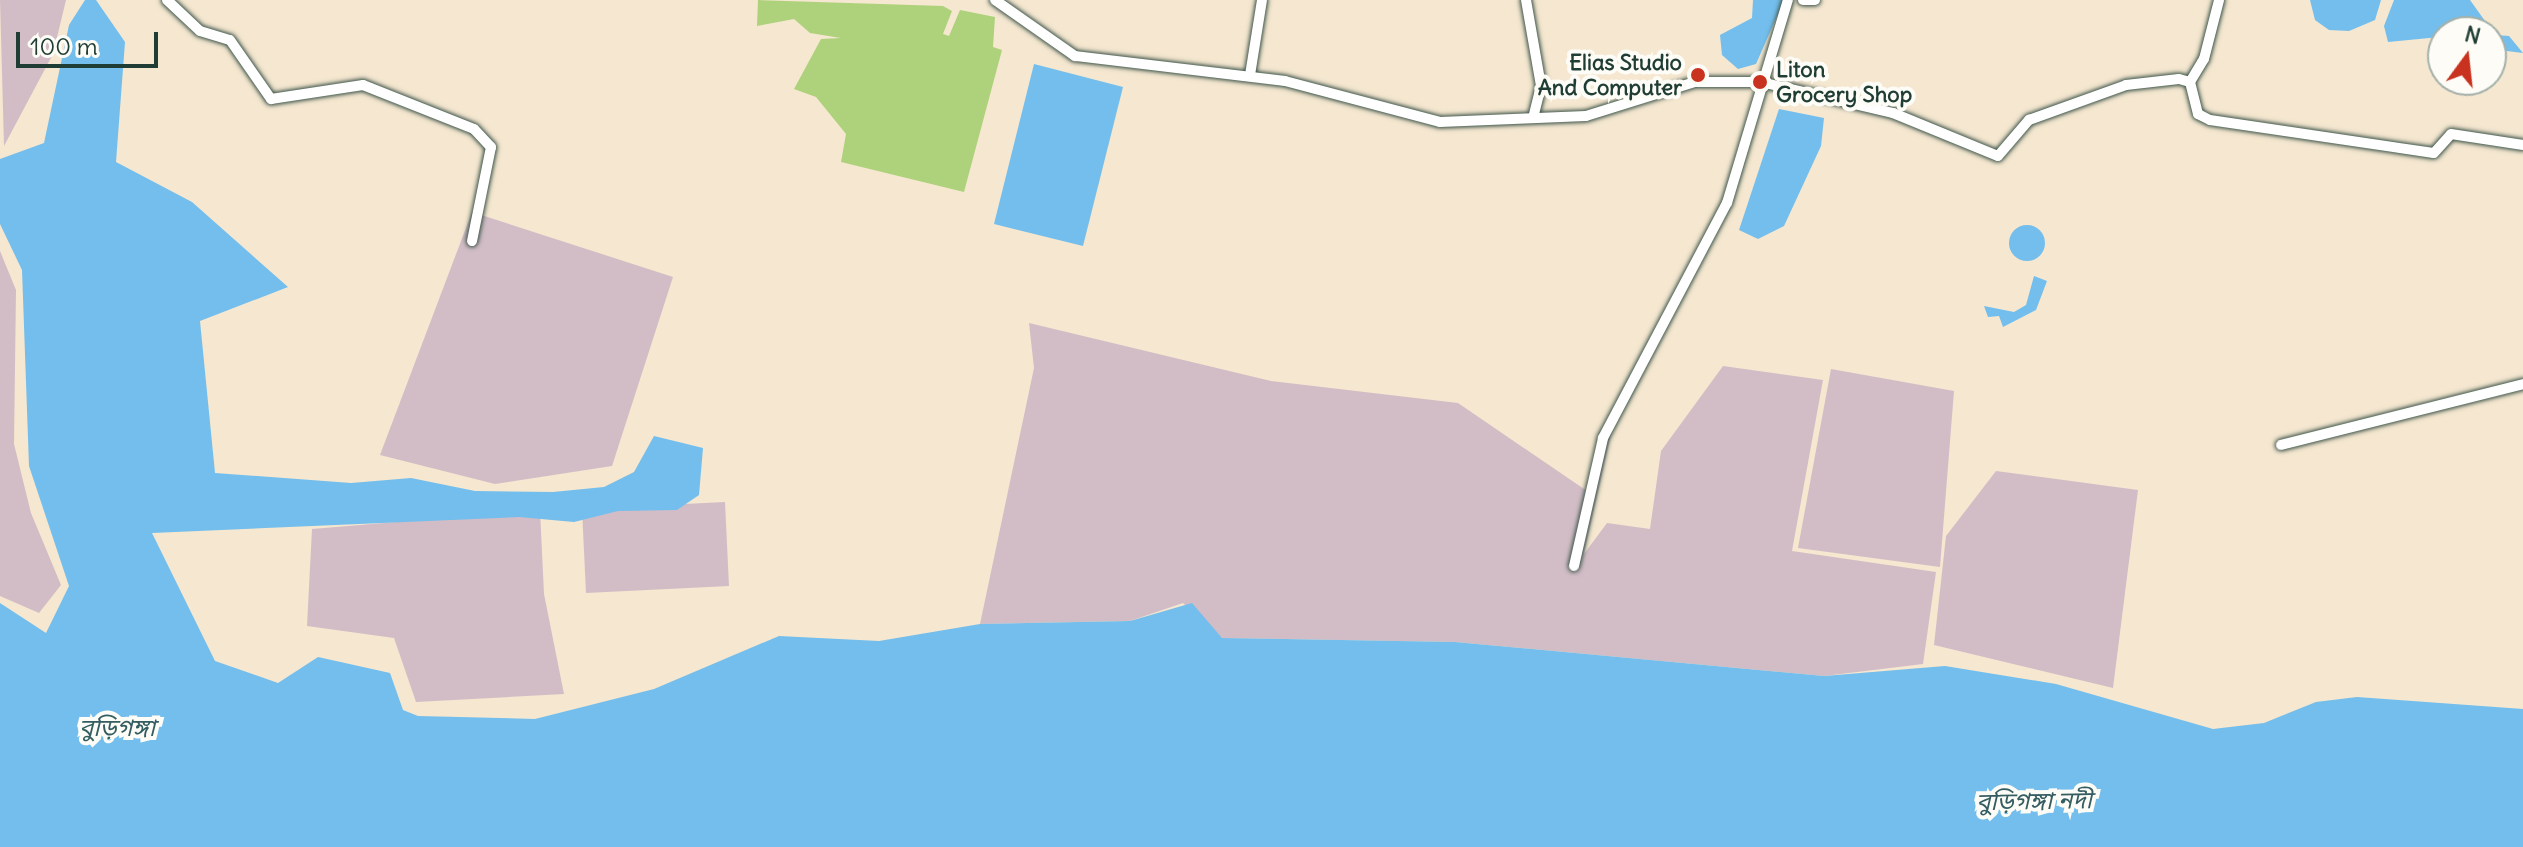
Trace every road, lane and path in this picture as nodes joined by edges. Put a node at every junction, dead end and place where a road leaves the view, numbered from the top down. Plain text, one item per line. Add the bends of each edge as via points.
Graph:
1 (167, 0) edge
2 (995, 0) edge
3 (1262, 0) edge
4 (1526, 0) edge
5 (1788, 0) edge
6 (1803, 0) edge
7 (1815, 0) edge
8 (2219, 0) edge
9 (1250, 75) junction
10 (1761, 82) junction
11 (2190, 82) junction
12 (1534, 115) junction
13 (2523, 145) edge
14 (472, 241) dead end
15 (2523, 384) edge
16 (2281, 445) dead end
17 (1574, 566) dead end

1 - 14 street via 200,31 230,40 271,99 363,85 474,129 491,147
2 - 9 street via 1075,56
3 - 9 street
4 - 12 street via 1541,86
5 - 10 street
6 - 7 street
8 - 11 street
9 - 12 street via 1440,122
10 - 11 street via 1893,113 1998,156 2029,120 2052,110 2139,82
10 - 12 street via 1695,82 1586,116
10 - 17 street via 1727,203 1603,438
11 - 13 street via 2198,114 2210,120 2434,153 2451,134
15 - 16 street

